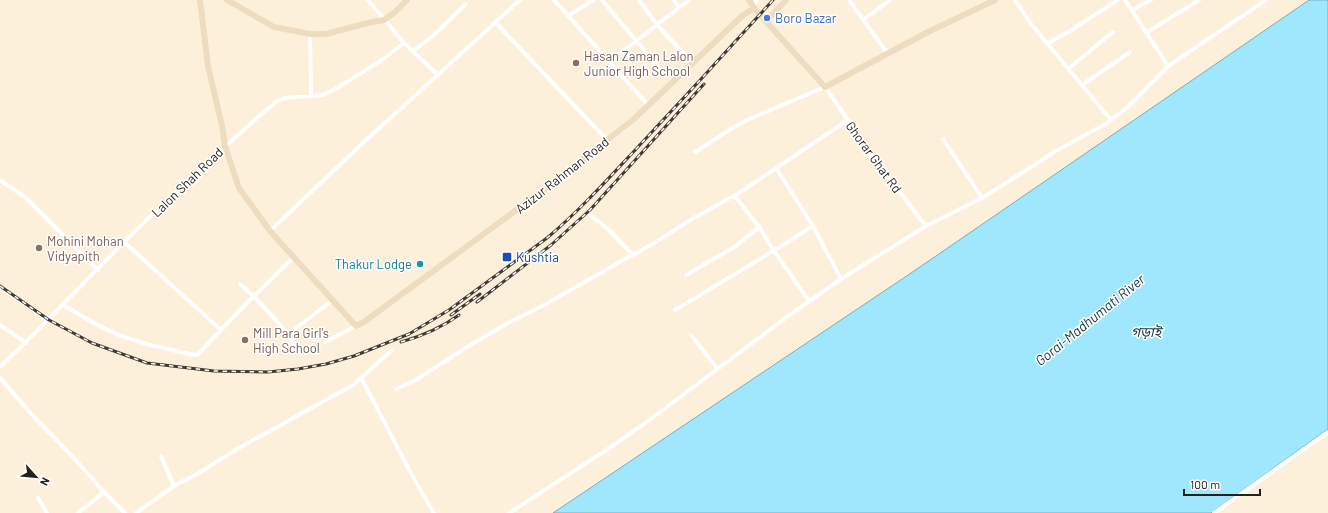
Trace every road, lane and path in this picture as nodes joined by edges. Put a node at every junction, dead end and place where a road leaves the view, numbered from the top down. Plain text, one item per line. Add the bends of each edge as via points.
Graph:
1 (200, 0) edge
2 (227, 0) edge
3 (368, 0) edge
4 (407, 0) edge
5 (520, 0) edge
6 (554, 0) edge
7 (593, 0) edge
8 (602, 0) edge
9 (639, 0) edge
10 (674, 0) edge
11 (689, 0) edge
12 (749, 0) edge
13 (757, 0) edge
14 (786, 0) edge
15 (849, 0) edge
16 (890, 0) edge
17 (995, 0) edge
18 (1015, 0) edge
19 (1118, 0) edge
20 (1125, 0) edge
21 (1151, 0) edge
22 (1199, 0) edge
23 (1266, 0) edge
24 (466, 4) dead end
25 (753, 7) junction
26 (679, 8) junction
27 (1132, 10) junction
28 (568, 16) junction
29 (764, 18) junction
30 (384, 20) junction
31 (864, 20) junction
32 (495, 22) junction
33 (657, 25) junction
34 (1113, 32) dead end
35 (1146, 33) junction
36 (310, 34) junction
37 (636, 41) junction
38 (404, 43) junction
39 (1047, 44) junction
40 (413, 51) junction
41 (1130, 52) dead end
42 (888, 54) junction
43 (609, 61) junction
44 (693, 63) junction
45 (1168, 66) junction
46 (660, 69) dead end
47 (1068, 69) junction
48 (438, 75) junction
49 (1082, 85) junction
50 (824, 87) junction
51 (310, 96) junction
52 (648, 105) junction
53 (848, 120) junction
54 (1111, 120) junction
55 (943, 139) dead end
56 (607, 140) junction
57 (225, 146) junction
58 (695, 152) dead end
59 (776, 168) junction
60 (0, 180) edge
61 (735, 196) junction
62 (982, 198) junction
63 (590, 215) dead end
64 (813, 226) junction
65 (926, 226) junction
66 (759, 227) junction
67 (270, 231) junction
68 (124, 242) junction
69 (774, 251) junction
70 (633, 255) junction
71 (294, 258) junction
72 (98, 270) junction
73 (686, 275) dead end
74 (841, 279) junction
75 (240, 284) dead end
76 (0, 287) edge
77 (254, 296) junction
78 (333, 300) junction
79 (809, 301) junction
80 (63, 305) junction
81 (675, 310) dead end
82 (48, 320) junction
83 (0, 325) edge
84 (356, 326) junction
85 (221, 330) junction
86 (288, 334) junction
87 (690, 335) dead end
88 (325, 342) dead end
89 (26, 343) junction
90 (391, 351) dead end
91 (300, 353) dead end
92 (1, 365) edge
93 (718, 368) junction
94 (0, 378) edge
95 (361, 378) junction
96 (396, 389) dead end
97 (1328, 432) edge
98 (162, 456) dead end
99 (174, 486) junction
100 (104, 492) junction
101 (38, 498) dead end
102 (47, 513) edge
103 (78, 513) edge
104 (126, 513) edge
105 (136, 513) edge
106 (434, 513) edge
107 (509, 513) edge
108 (1214, 513) edge

1 - 57 street via 208,66
2 - 36 street via 274,27
3 - 30 street
4 - 30 street
5 - 32 street
6 - 28 street
7 - 28 street
8 - 37 street
9 - 33 street
10 - 26 street
11 - 26 street
12 - 25 street
13 - 25 street
14 - 29 street via 771,16
15 - 31 street
16 - 31 street
17 - 42 street
18 - 39 street
19 - 39 street
20 - 27 street
21 - 27 street
22 - 35 street
23 - 45 street
24 - 40 street
25 - 29 street
25 - 44 street, Azizur Rahman Road
26 - 33 street
27 - 35 street
28 - 43 street
29 - 50 street
30 - 36 street via 326,34
30 - 38 street
31 - 42 street
32 - 48 street
32 - 56 street
33 - 37 street
33 - 44 street
34 - 47 street
35 - 45 street
36 - 51 street
37 - 43 street
37 - 46 street
38 - 40 street
38 - 51 street, Lalon Shah Road via 339,87 323,95
39 - 47 street
40 - 48 street
41 - 49 street
42 - 50 street
43 - 52 street
44 - 52 street, Azizur Rahman Road
45 - 54 street via 1128,107
47 - 49 street
48 - 67 street
49 - 54 street
50 - 53 street, Ghorar Ghat Rd
50 - 58 street via 747,120
51 - 57 street, Lalon Shah Road via 277,101
52 - 56 street, Azizur Rahman Road
53 - 59 street
53 - 65 street, Ghorar Ghat Rd via 856,136
54 - 62 street via 1054,152
55 - 62 street
56 - 84 street, Azizur Rahman Road via 447,262
57 - 67 street via 239,188
57 - 68 street, Lalon Shah Road
59 - 61 street
59 - 64 street
60 - 72 street via 25,197
61 - 66 street
61 - 70 street
62 - 65 street
63 - 70 street
64 - 69 street
64 - 74 street
65 - 74 street
66 - 69 street
66 - 73 street via 736,246
67 - 71 street
68 - 72 street, Lalon Shah Road
68 - 85 street
69 - 79 street
69 - 81 street
70 - 96 street via 508,323 416,380
71 - 77 street
71 - 78 street
72 - 80 street, Lalon Shah Road
74 - 79 street
75 - 77 street
76 - 82 street
77 - 85 street
77 - 86 street
78 - 84 street
78 - 86 street
79 - 93 street
80 - 82 street, Lalon Shah Road
80 - 85 street via 112,332 194,355 197,355
82 - 89 street, Lalon Shah Road
83 - 89 street
84 - 88 street
86 - 91 street
87 - 93 street
89 - 92 street, Lalon Shah Road
90 - 95 street
93 - 107 street via 608,449
94 - 100 street
95 - 99 street via 353,385
95 - 106 street
97 - 108 street
98 - 99 street
99 - 105 street
100 - 103 street
100 - 104 street
101 - 102 street

